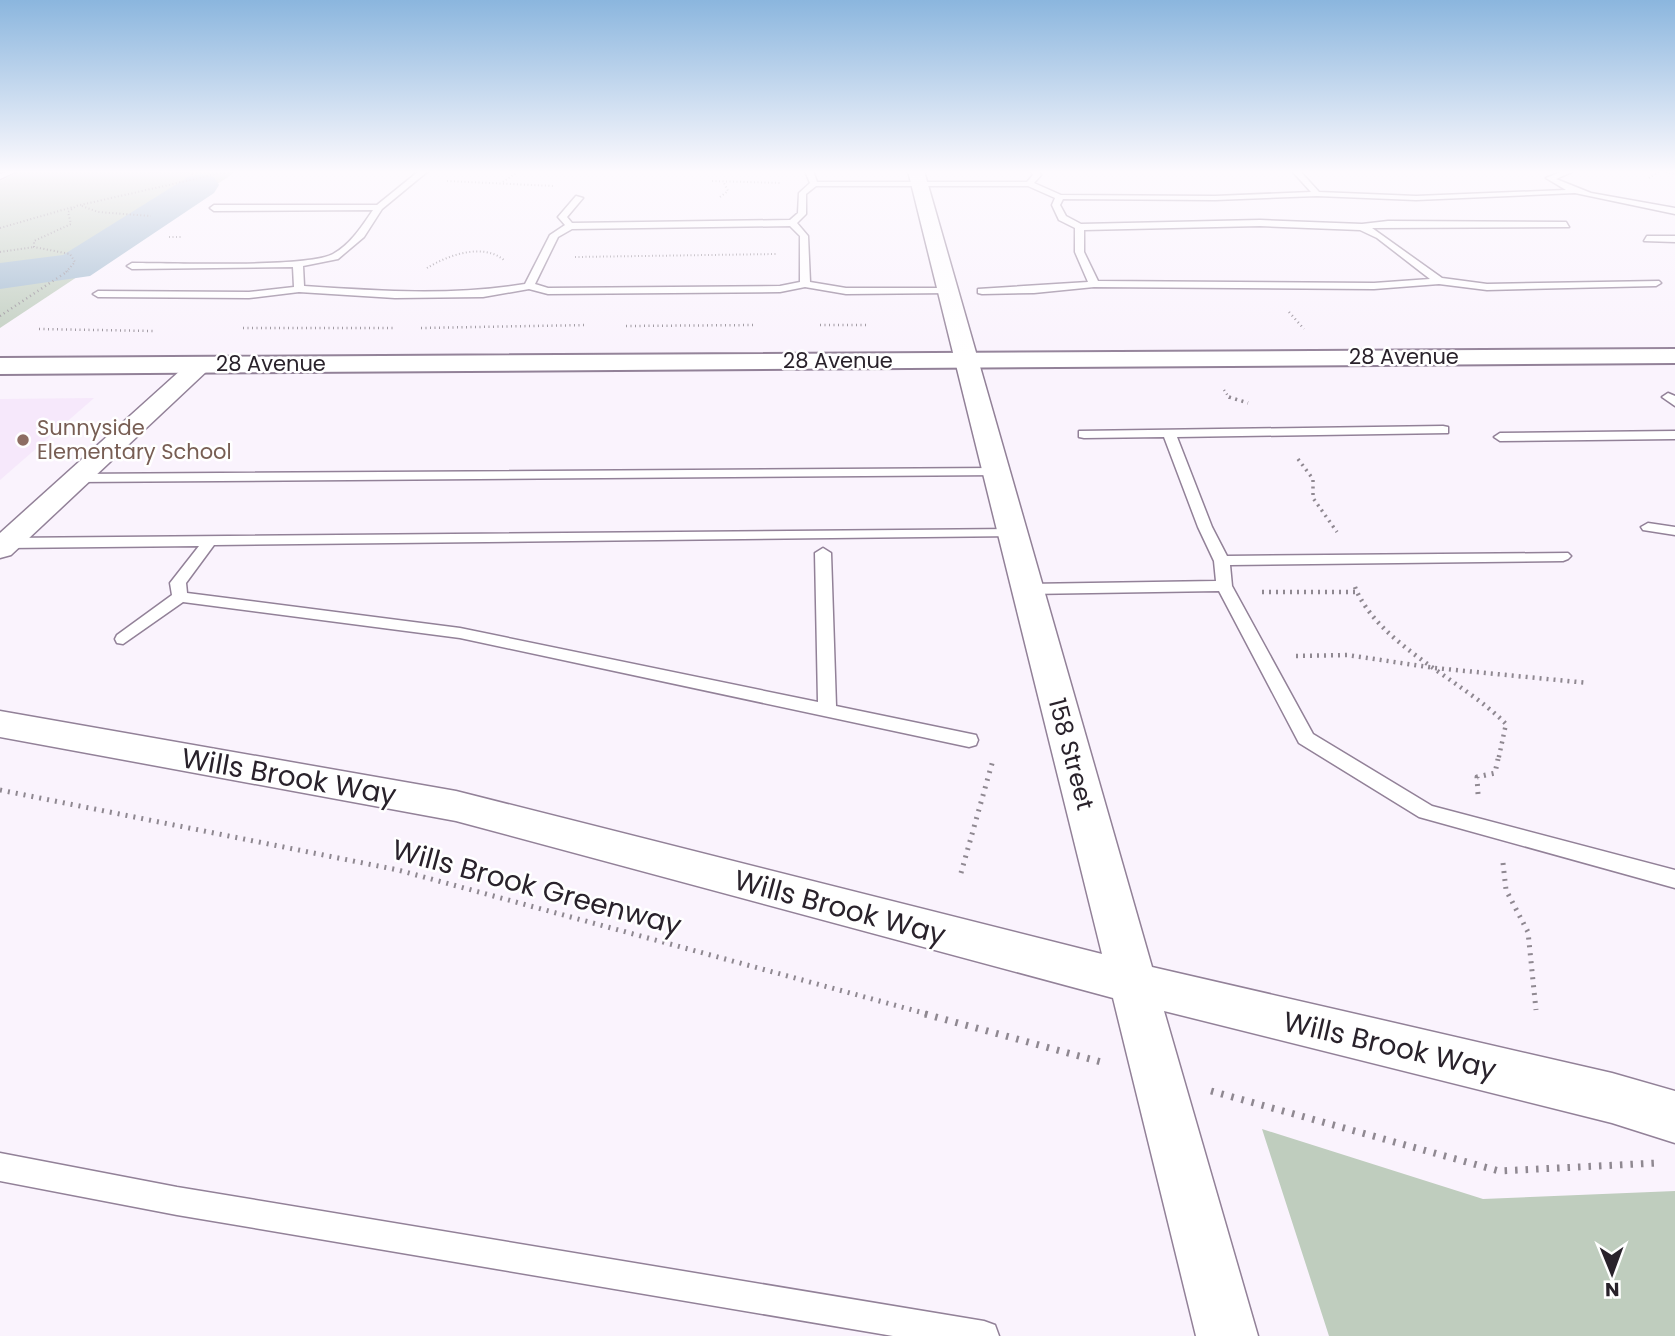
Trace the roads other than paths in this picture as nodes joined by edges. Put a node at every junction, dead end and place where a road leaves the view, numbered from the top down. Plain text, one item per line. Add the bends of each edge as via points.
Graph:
1 (362, 233) edge
2 (558, 233) edge
3 (802, 233) edge
4 (933, 233) edge
5 (1079, 233) edge
6 (1375, 233) edge
7 (1647, 239) dead end
8 (1675, 239) edge
9 (298, 264) junction
10 (132, 266) dead end
11 (1439, 281) junction
12 (1656, 283) dead end
13 (805, 284) junction
14 (1094, 284) junction
15 (529, 286) junction
16 (299, 289) junction
17 (948, 291) junction
18 (982, 291) dead end
19 (98, 294) dead end
20 (1675, 356) edge
21 (966, 360) junction
22 (200, 365) junction
23 (0, 366) edge
24 (1443, 430) dead end
25 (1168, 433) junction
26 (1084, 434) dead end
27 (1675, 435) edge
28 (1500, 437) dead end
29 (996, 472) junction
30 (75, 478) junction
31 (1648, 527) dead end
32 (1675, 531) edge
33 (1013, 533) junction
34 (209, 542) junction
35 (3, 546) edge
36 (823, 553) dead end
37 (1563, 556) dead end
38 (1222, 561) junction
39 (1224, 586) junction
40 (1028, 589) junction
41 (180, 597) junction
42 (123, 639) dead end
43 (827, 709) junction
44 (0, 724) edge
45 (970, 740) dead end
46 (1675, 879) edge
47 (1133, 983) junction
48 (1670, 1140) edge
49 (0, 1167) edge
50 (984, 1336) edge
51 (1227, 1336) edge

1 - 9 lane via 335,257
2 - 15 lane
3 - 13 lane
4 - 17 street, 158 Street
5 - 14 lane via 1079,257 1092,271
6 - 11 lane
7 - 8 lane
9 - 10 lane
9 - 16 lane
11 - 12 lane via 1487,287
11 - 14 lane via 1374,286
13 - 15 lane via 780,289 548,291
13 - 17 lane via 846,291
14 - 18 lane
15 - 16 lane via 483,294
16 - 19 lane via 249,295
17 - 21 street, 158 Street
20 - 21 street, 28 Avenue
21 - 22 street, 28 Avenue
21 - 29 street, 158 Street
22 - 23 street, 28 Avenue
22 - 30 street
24 - 25 lane
25 - 26 lane
25 - 38 lane
27 - 28 lane
29 - 30 lane
29 - 33 street, 158 Street
30 - 35 street
31 - 32 lane
33 - 34 lane
33 - 40 street, 158 Street
34 - 35 lane
34 - 41 lane via 177,583
36 - 43 lane
37 - 38 lane
38 - 39 lane
39 - 40 lane
39 - 46 lane via 1306,738 1426,812
40 - 47 street, 158 Street
41 - 42 lane
41 - 43 lane via 460,633
43 - 45 lane
44 - 47 street, Wills Brook Way via 456,806
47 - 48 street, Wills Brook Way via 1612,1097
47 - 51 street, 158 Street
49 - 50 lane via 177,1201

